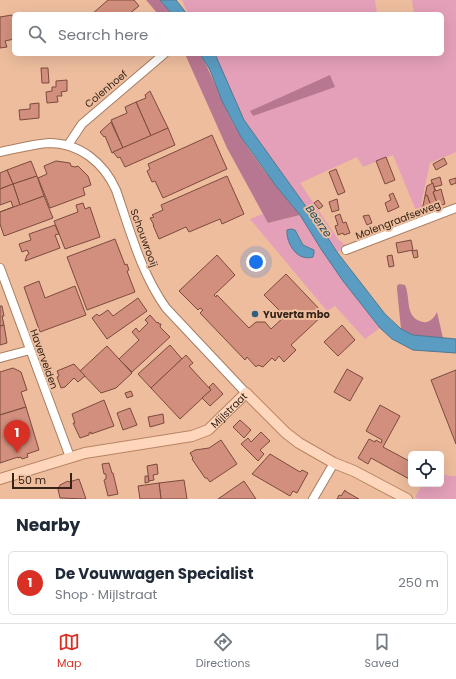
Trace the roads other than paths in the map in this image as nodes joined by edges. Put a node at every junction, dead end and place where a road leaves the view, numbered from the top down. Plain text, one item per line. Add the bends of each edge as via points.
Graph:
1 (162, 56) edge
2 (68, 145) junction
3 (0, 152) edge
4 (456, 208) edge
5 (346, 250) dead end
6 (0, 268) edge
7 (30, 350) junction
8 (0, 358) edge
9 (246, 394) junction
10 (70, 457) junction
11 (334, 463) junction
12 (0, 479) edge
13 (313, 499) edge
14 (407, 499) edge

1 - 2 street, Colenhoef via 82,124
2 - 3 street, Schouwrooij via 49,143
2 - 9 street, Schouwrooij via 95,160 105,170 116,190 144,270 155,292 166,308
4 - 5 street, Molengraafseweg
6 - 7 street, Havervelden
7 - 8 street
7 - 10 street, Havervelden
9 - 10 main road, Mijlstraat via 208,430 192,436
9 - 11 main road, Mijlstraat via 286,433
10 - 12 main road, Mijlstraat
11 - 13 street
11 - 14 main road, Mijlstraat

